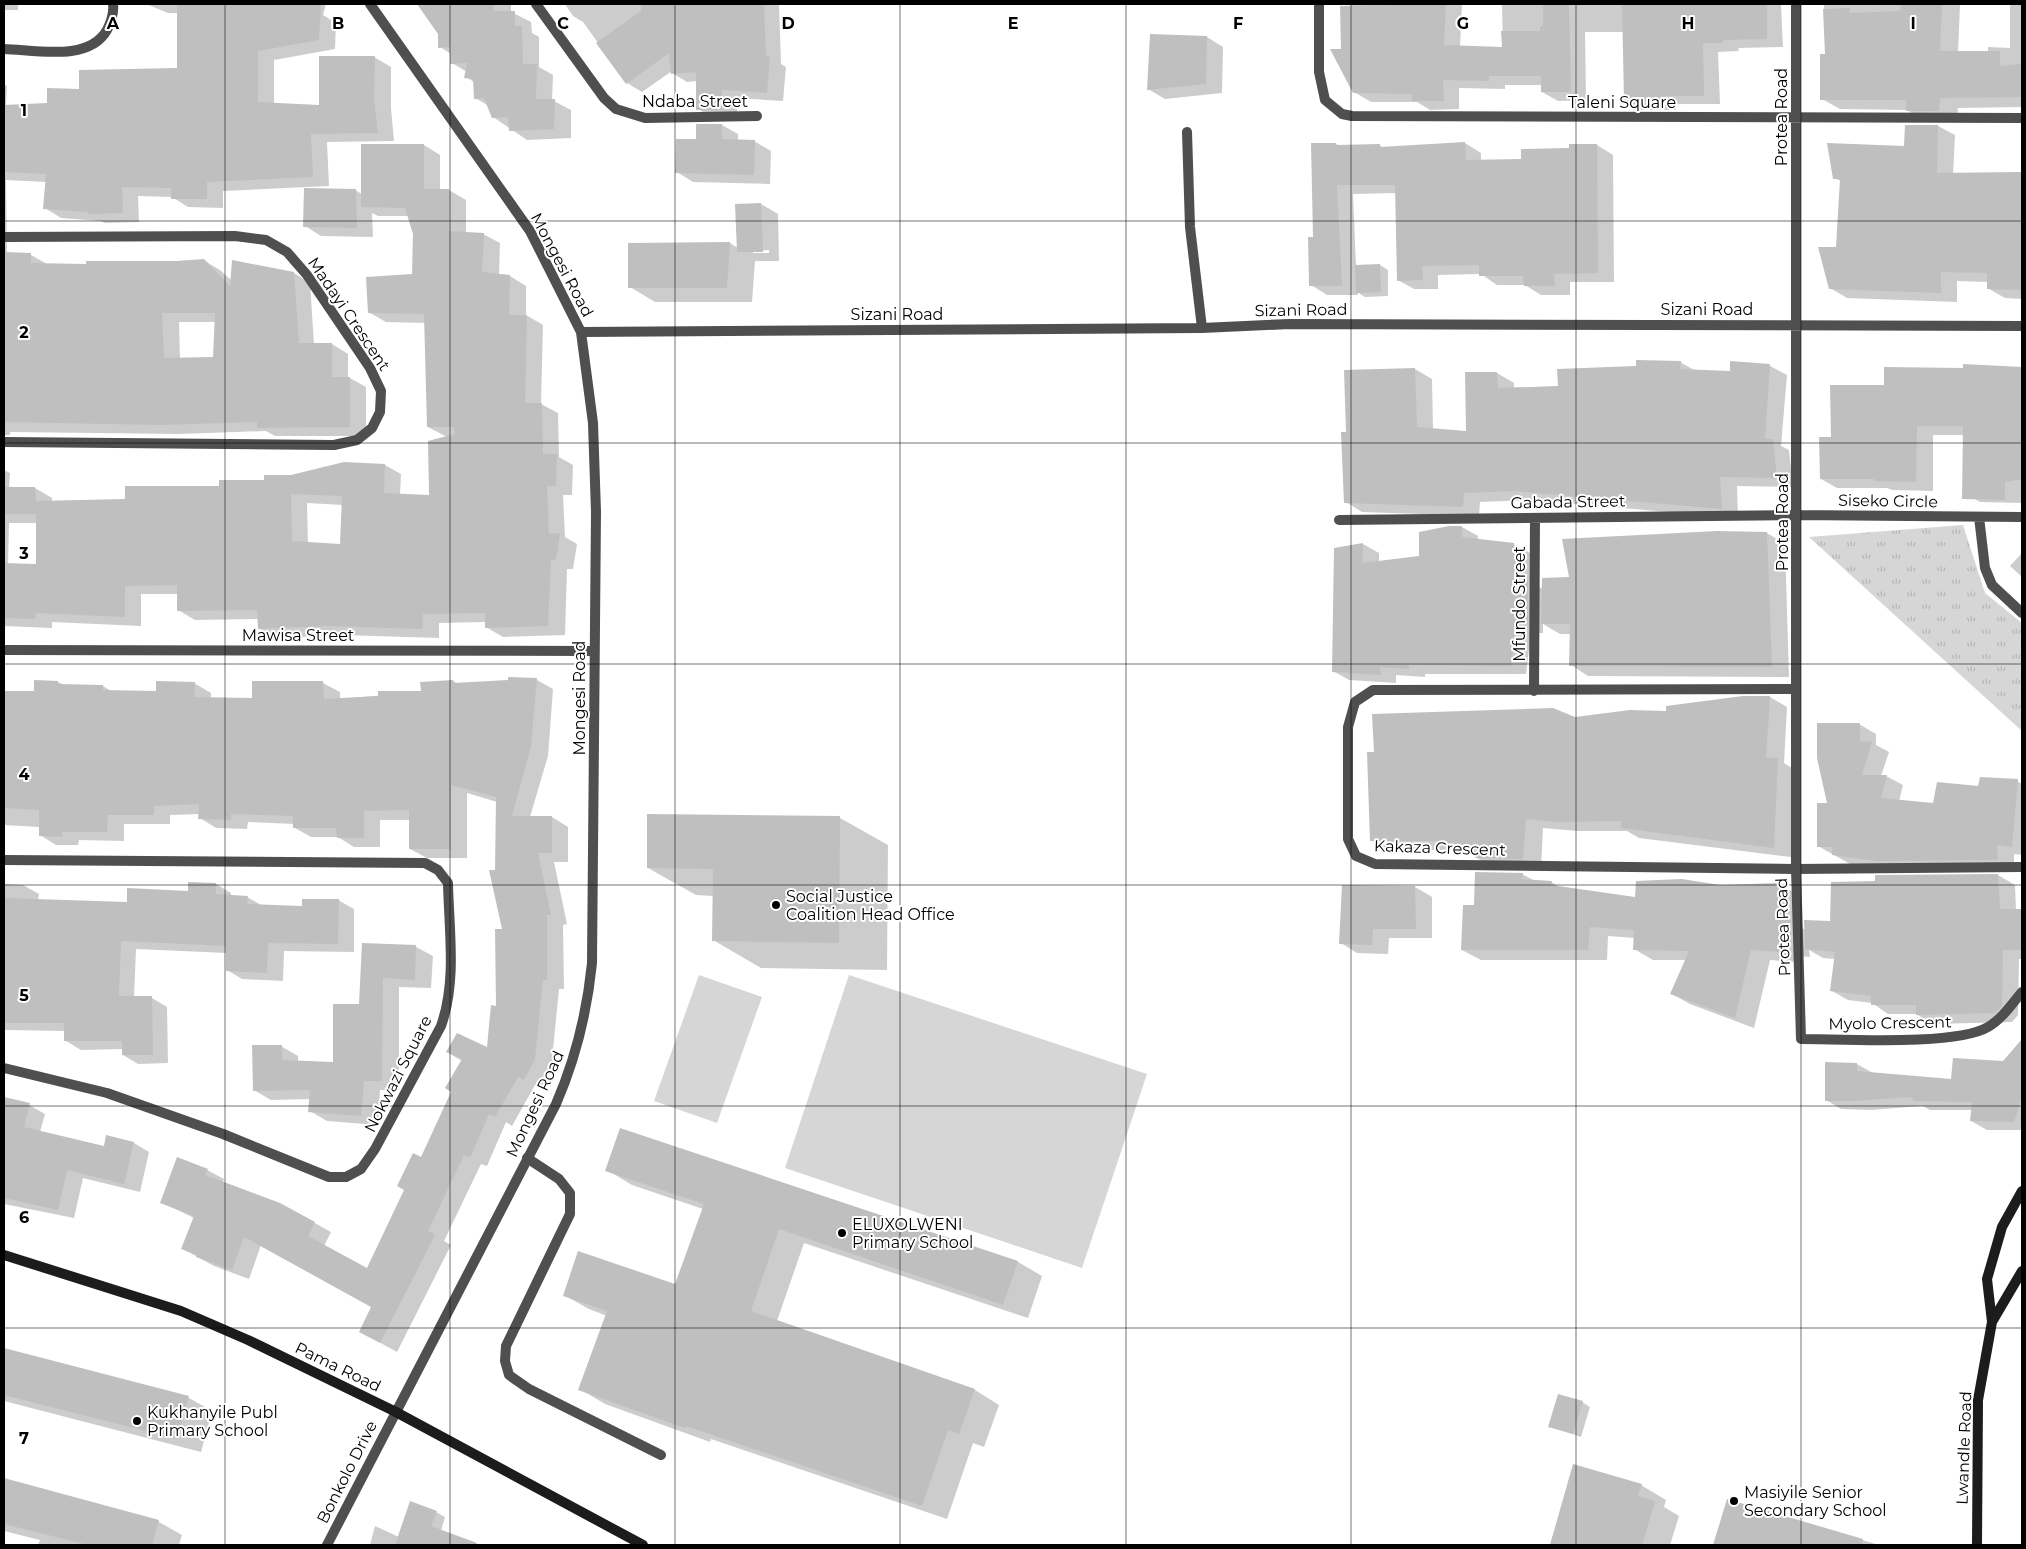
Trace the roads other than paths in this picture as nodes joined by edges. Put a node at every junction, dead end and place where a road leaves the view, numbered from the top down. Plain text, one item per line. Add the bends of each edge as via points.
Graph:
1 (113, 4) edge
2 (370, 4) edge
3 (536, 4) edge
4 (1318, 4) edge
5 (1796, 4) edge
6 (4, 49) edge
7 (757, 116) dead end
8 (1796, 118) junction
9 (2022, 118) edge
10 (1187, 132) dead end
11 (4, 237) edge
12 (1796, 324) junction
13 (2022, 326) edge
14 (1202, 328) junction
15 (581, 332) junction
16 (4, 442) edge
17 (1797, 515) junction
18 (1979, 517) junction
19 (2022, 517) edge
20 (1535, 518) junction
21 (1339, 520) dead end
22 (2022, 613) edge
23 (4, 650) edge
24 (593, 651) junction
25 (1796, 689) junction
26 (1534, 691) junction
27 (4, 860) edge
28 (2022, 867) edge
29 (1796, 868) junction
30 (2022, 992) edge
31 (1802, 1039) joint
32 (4, 1068) edge
33 (527, 1158) junction
34 (2022, 1191) edge
35 (4, 1255) edge
36 (2022, 1271) edge
37 (1992, 1322) junction
38 (394, 1411) junction
39 (661, 1455) dead end
40 (327, 1545) edge
41 (643, 1545) edge
42 (1978, 1545) edge

1 - 6 street via 110,24 103,37 91,47 77,52
2 - 15 street, Mongesi Road via 530,231
3 - 7 street, Ndaba Street via 604,98 616,109 645,118
4 - 8 street, Taleni Square via 1319,72 1325,100 1342,114
5 - 8 street, Protea Road
8 - 9 street, Taleni Square
8 - 12 street, Protea Road
10 - 14 street via 1190,227
11 - 16 street, Madayi Crescent via 236,236 266,240 287,252 307,275 370,368 381,391 380,412 372,428 357,440 334,445
12 - 13 street, Sizani Road
12 - 14 street, Sizani Road via 1289,324
12 - 17 street, Protea Road
14 - 15 street, Sizani Road
15 - 24 street, Mongesi Road via 593,423 596,512
17 - 18 street, Siseko Circle
17 - 20 street, Gabada Street
17 - 25 street, Protea Road
18 - 19 street, Siseko Circle
18 - 22 street via 1985,568 1992,585
20 - 21 street, Gabada Street
20 - 26 street, Mfundo Street
23 - 24 street, Mawisa Street
24 - 33 street, Mongesi Road via 592,963 588,999 569,1074
25 - 26 street, Kakaza Crescent
25 - 29 street, Protea Road
26 - 29 street, Kakaza Crescent via 1373,690 1355,702 1348,727 1348,839 1356,856 1375,864
27 - 32 street, Nokwazi Square via 425,863 438,870 448,883 451,986 441,1026 375,1149 361,1169 346,1177 329,1177 223,1134 107,1093
28 - 29 street
29 - 31 street, Protea Road
30 - 31 street, Myolo Crescent via 1988,1028 1965,1036
33 - 38 street, Mongesi Road
33 - 39 street via 565,1186 570,1194 570,1214 506,1346 505,1361 509,1375 529,1389
34 - 37 street, Lwandle Road via 2002,1227 1987,1278
35 - 38 street, Pama Road via 181,1311
36 - 37 street, Lwandle Road
37 - 42 street, Lwandle Road via 1978,1400
38 - 40 street, Bonkolo Drive
38 - 41 street, Pama Road

